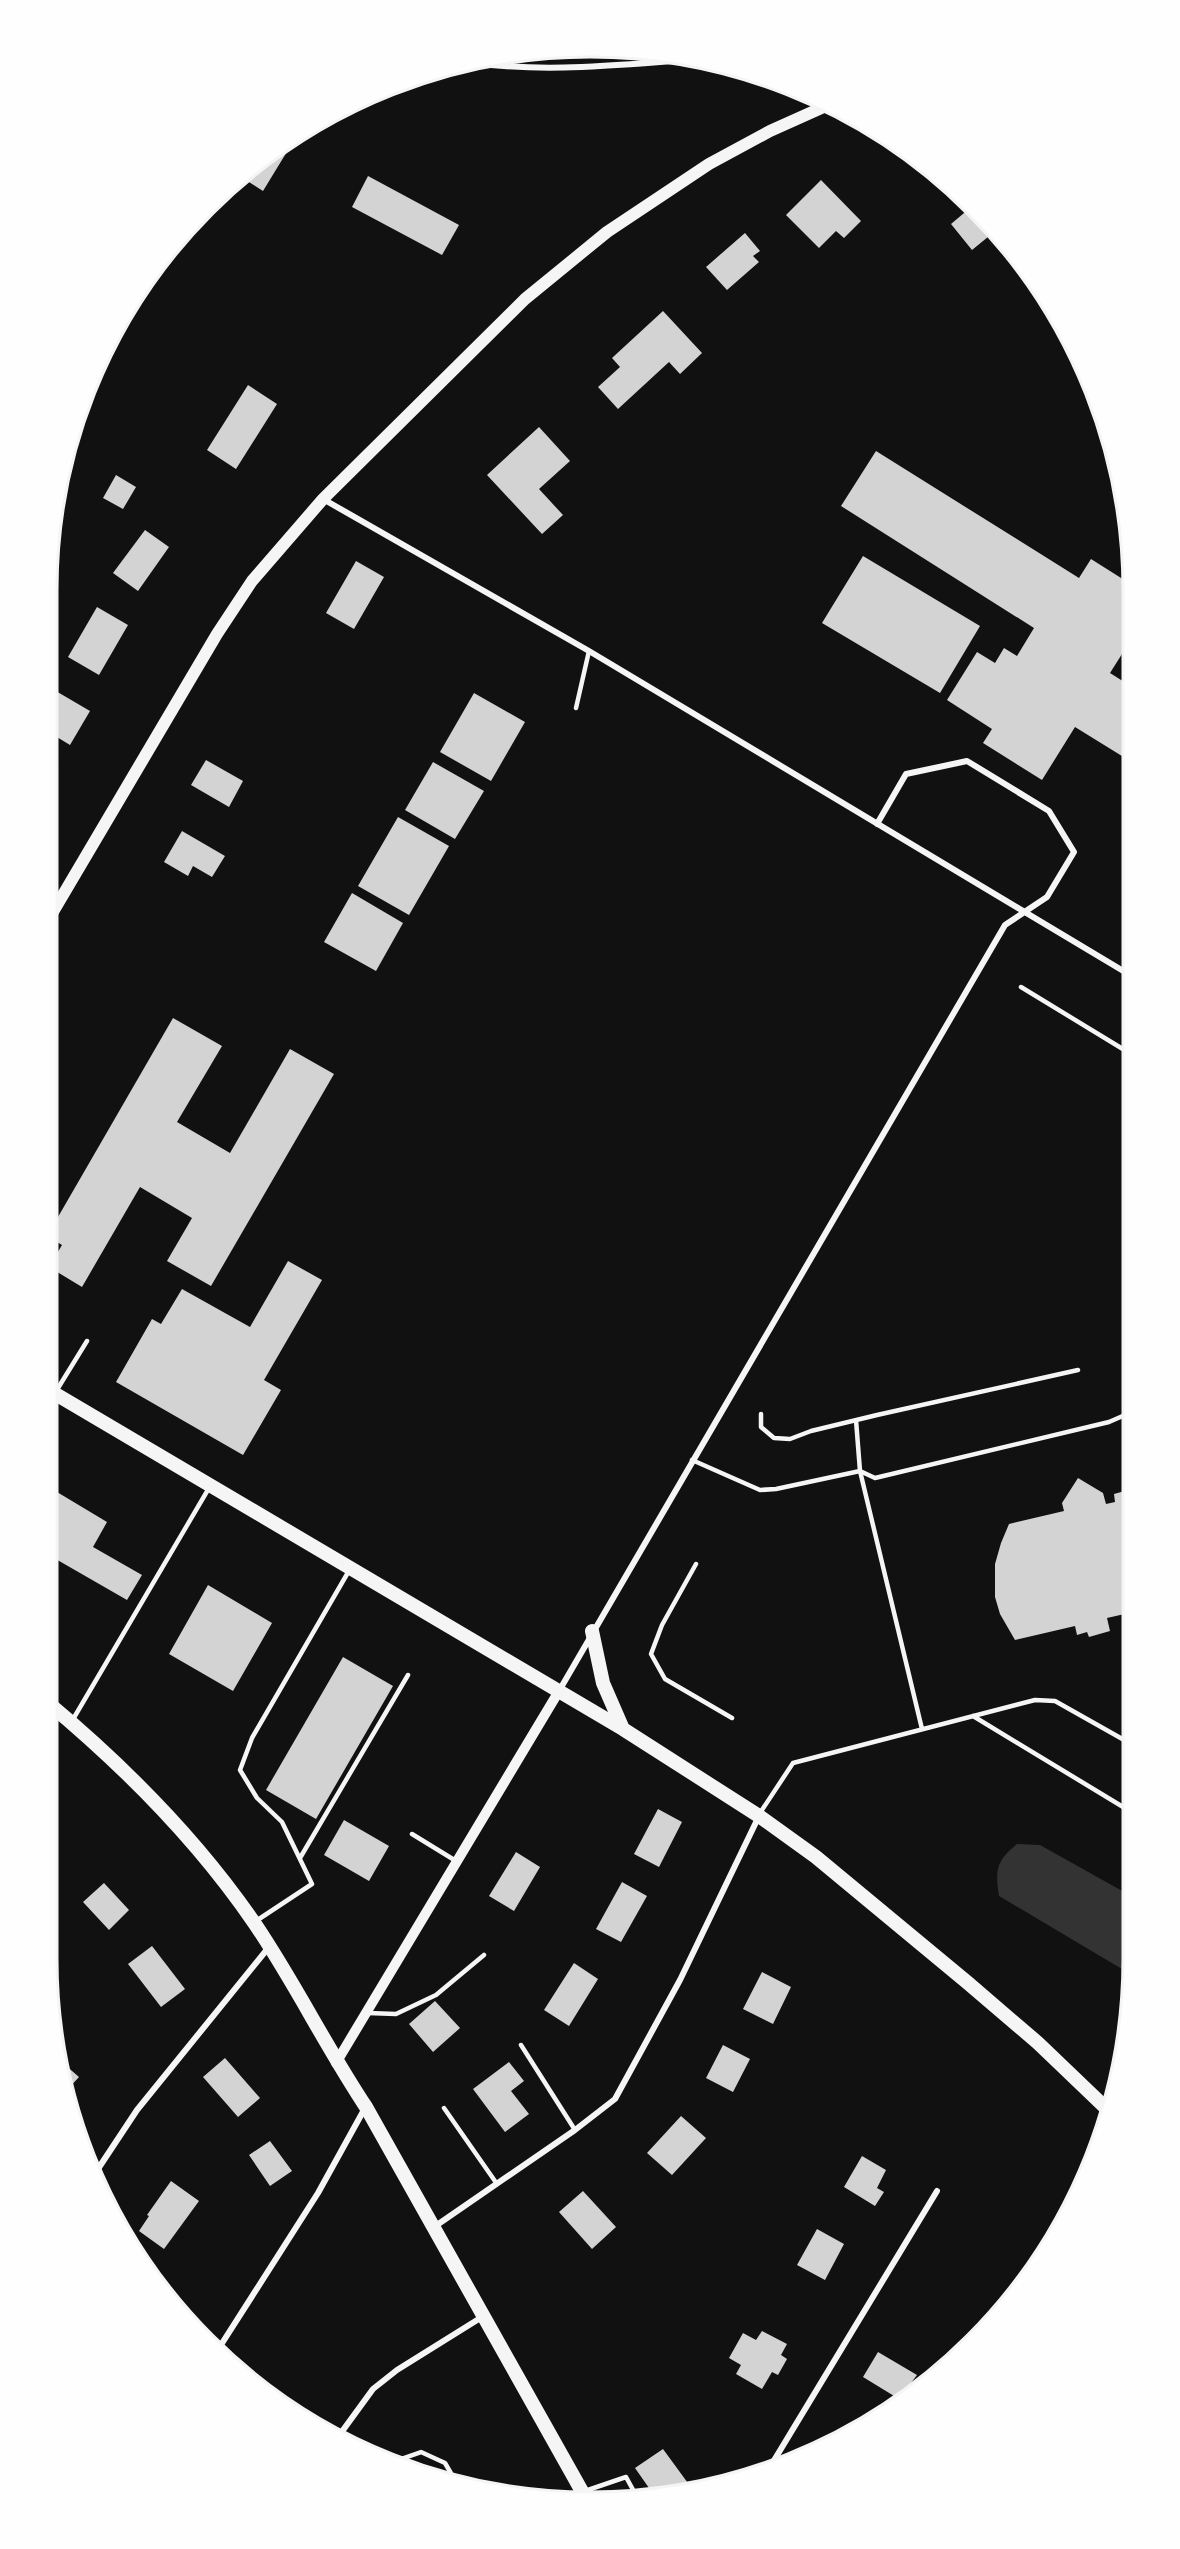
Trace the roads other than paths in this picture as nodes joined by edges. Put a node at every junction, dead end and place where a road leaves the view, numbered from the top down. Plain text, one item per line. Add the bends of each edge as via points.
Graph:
1 (658, 62) edge
2 (496, 65) edge
3 (819, 109) edge
4 (323, 499) junction
5 (589, 651) junction
6 (576, 708) dead end
7 (877, 824) junction
8 (57, 903) edge
9 (1025, 912) junction
10 (1123, 971) edge
11 (1021, 987) dead end
12 (1123, 1049) edge
13 (87, 1341) dead end
14 (1078, 1370) dead end
15 (57, 1384) edge
16 (57, 1400) edge
17 (761, 1414) dead end
18 (1123, 1416) edge
19 (856, 1420) junction
20 (692, 1460) junction
21 (860, 1471) junction
22 (210, 1486) junction
23 (696, 1564) dead end
24 (351, 1568) junction
25 (592, 1631) junction
26 (408, 1675) dead end
27 (559, 1690) junction
28 (57, 1711) edge
29 (974, 1716) junction
30 (732, 1718) dead end
31 (71, 1722) junction
32 (623, 1729) junction
33 (922, 1730) junction
34 (1123, 1739) edge
35 (1123, 1807) edge
36 (759, 1816) junction
37 (412, 1834) dead end
38 (300, 1858) junction
39 (457, 1862) junction
40 (254, 1923) junction
41 (270, 1947) junction
42 (484, 1955) dead end
43 (365, 2013) junction
44 (521, 2045) dead end
45 (336, 2063) junction
46 (1103, 2105) edge
47 (366, 2107) junction
48 (444, 2109) dead end
49 (575, 2130) junction
50 (100, 2167) edge
51 (497, 2184) junction
52 (938, 2191) dead end
53 (433, 2228) junction
54 (482, 2317) junction
55 (222, 2344) edge
56 (342, 2431) edge
57 (404, 2458) edge
58 (777, 2458) edge
59 (451, 2474) edge
60 (633, 2490) edge
61 (582, 2492) edge
62 (588, 2492) edge

1 - 2 street via 573,67
3 - 4 main road via 709,164 607,232 525,299
4 - 5 street
4 - 8 main road via 252,581 217,634
5 - 6 lane
5 - 7 street
7 - 9 street
7 - 9 street via 906,774 967,760 1049,811 1074,852 1047,897
9 - 10 street
9 - 20 street via 1005,925
11 - 12 lane
13 - 15 lane
14 - 19 lane
16 - 22 main road
17 - 19 lane via 761,1426 774,1438 790,1440
18 - 21 lane via 924,1468 875,1478
19 - 21 lane
20 - 21 lane via 760,1490
20 - 25 street
21 - 33 lane
22 - 24 main road
22 - 31 lane
23 - 30 lane via 662,1625 651,1654 665,1679
24 - 27 main road
24 - 38 lane via 252,1738 240,1770 256,1798 282,1822
25 - 27 street
25 - 32 main road via 603,1683
26 - 38 lane
27 - 32 main road
27 - 39 street
28 - 31 main road
29 - 33 lane
29 - 34 lane via 1035,1700 1055,1701
29 - 35 lane
31 - 40 main road via 167,1814
32 - 36 main road
33 - 36 lane via 793,1763
36 - 46 main road via 816,1857 968,1983
36 - 49 street via 680,1980 615,2099
37 - 39 lane
38 - 40 lane via 312,1884
39 - 43 street
40 - 41 main road
41 - 45 main road
41 - 50 street via 137,2110
42 - 43 lane via 436,1995 396,2014
43 - 45 street
44 - 49 lane
45 - 47 main road
47 - 53 main road
47 - 55 street via 318,2193
48 - 51 lane
49 - 51 street
51 - 53 street
52 - 58 street
53 - 54 main road
54 - 56 street via 373,2389
54 - 61 main road
57 - 59 lane via 421,2452 445,2463
60 - 62 lane via 626,2477

